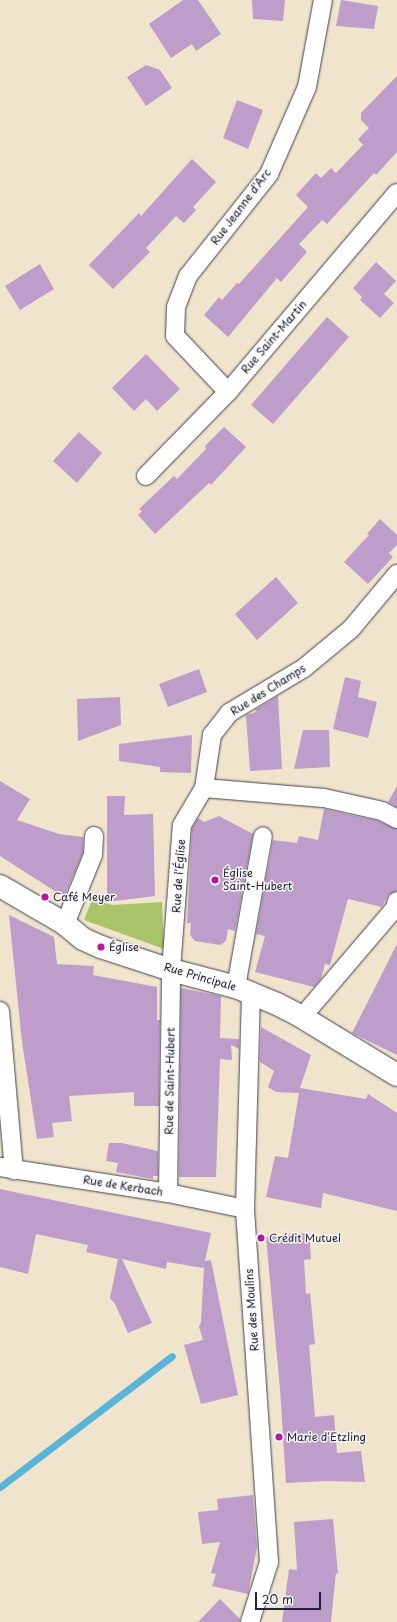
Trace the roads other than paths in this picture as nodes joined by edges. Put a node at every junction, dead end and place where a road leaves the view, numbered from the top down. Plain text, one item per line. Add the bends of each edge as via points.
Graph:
1 (323, 0) edge
2 (397, 193) edge
3 (228, 392) junction
4 (146, 476) dead end
5 (397, 574) edge
6 (204, 788) junction
7 (397, 819) edge
8 (94, 836) dead end
9 (263, 836) dead end
10 (0, 886) edge
11 (397, 902) edge
12 (65, 924) junction
13 (171, 970) junction
14 (243, 990) junction
15 (0, 1011) edge
16 (302, 1017) junction
17 (397, 1075) edge
18 (7, 1169) edge
19 (168, 1193) junction
20 (245, 1209) junction
21 (250, 1622) edge

1 - 3 street, Rue Jeanne d'Arc via 308,87 269,174 188,276 176,307 175,336
2 - 3 street, Rue Saint-Martin
3 - 4 street, Rue Saint-Martin
5 - 6 street, Rue des Champs via 351,629 304,668 229,713 212,735
6 - 7 street via 324,798 382,811
6 - 13 street, Rue de l'Église via 182,825
8 - 12 street via 93,855
9 - 14 street
10 - 12 street, Rue Principale
11 - 16 street via 395,908
12 - 13 street, Rue Principale via 83,939
13 - 14 street, Rue Principale
13 - 19 street, Rue de Saint-Hubert
14 - 16 street, Rue Principale
14 - 20 street, Rue des Moulins
15 - 18 street
16 - 17 street, Rue Principale
18 - 19 street, Rue de Kerbach
19 - 20 street, Rue de Kerbach
20 - 21 street, Rue des Moulins via 269,1562

